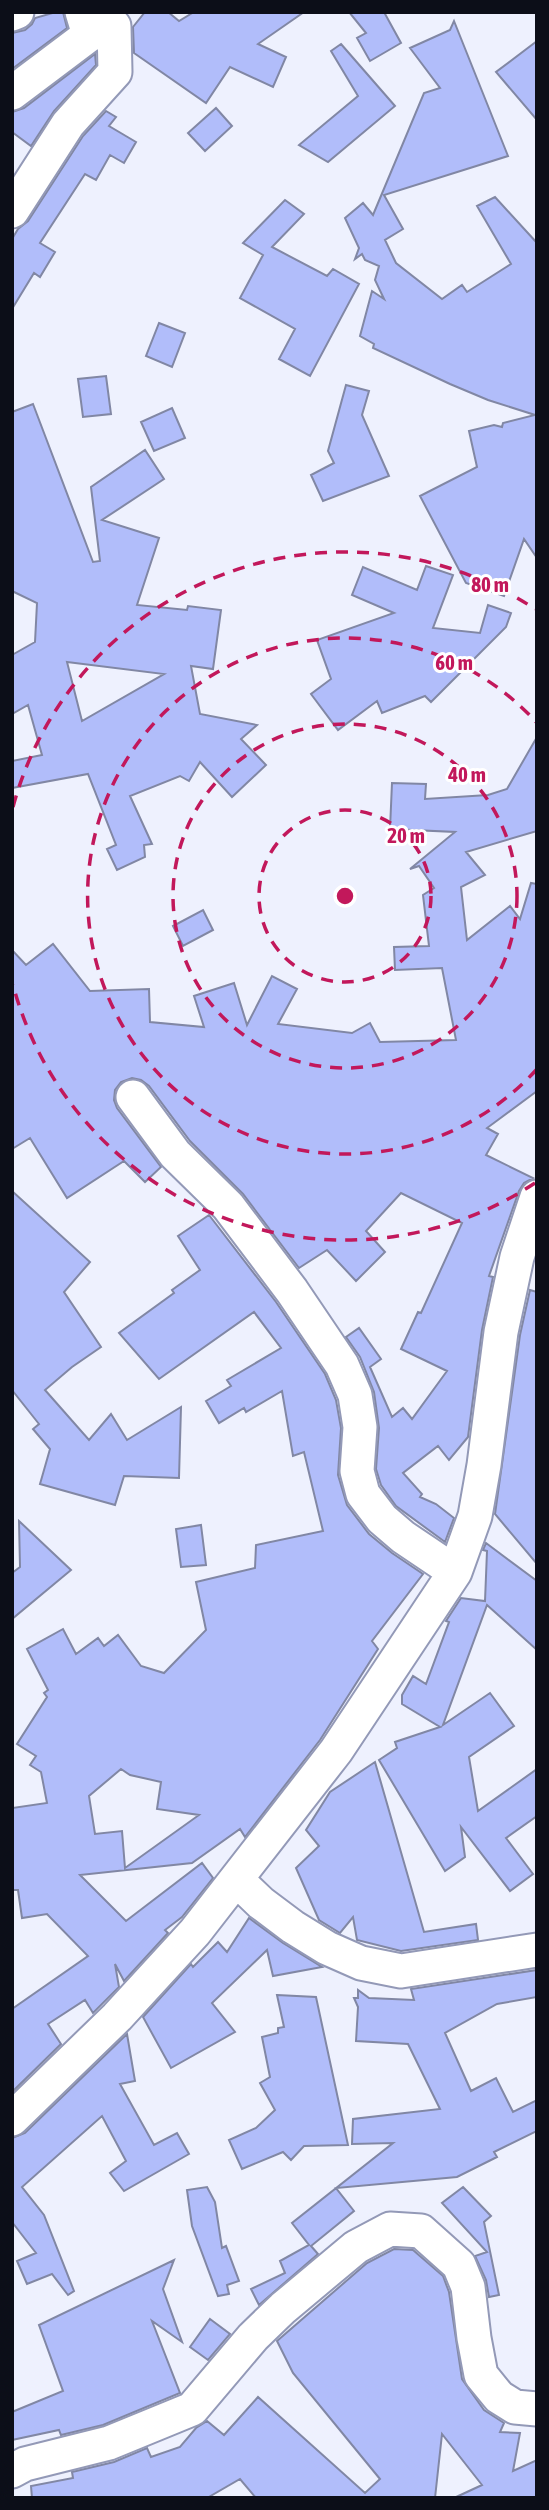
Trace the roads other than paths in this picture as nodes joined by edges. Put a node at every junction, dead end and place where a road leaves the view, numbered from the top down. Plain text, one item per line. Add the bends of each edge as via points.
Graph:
1 (86, 24) edge
2 (12, 93) edge
3 (12, 211) edge
4 (133, 1097) dead end
5 (537, 1197) edge
6 (455, 1572) junction
7 (237, 1880) junction
8 (537, 1950) edge
9 (12, 2119) edge
10 (537, 2409) edge
11 (12, 2471) edge

1 - 2 street
1 - 3 street via 114,26 116,72 68,124
4 - 6 street via 175,1154 228,1206 342,1365 355,1395 360,1427 356,1471 362,1494 403,1537
5 - 6 street via 500,1332 475,1517
6 - 7 street via 337,1751
7 - 8 street via 293,1927 362,1963 401,1971
7 - 9 street via 117,2017
10 - 11 street via 515,2407 499,2397 481,2375 468,2287 459,2265 421,2231 390,2229 356,2247 283,2308 192,2409 109,2443

